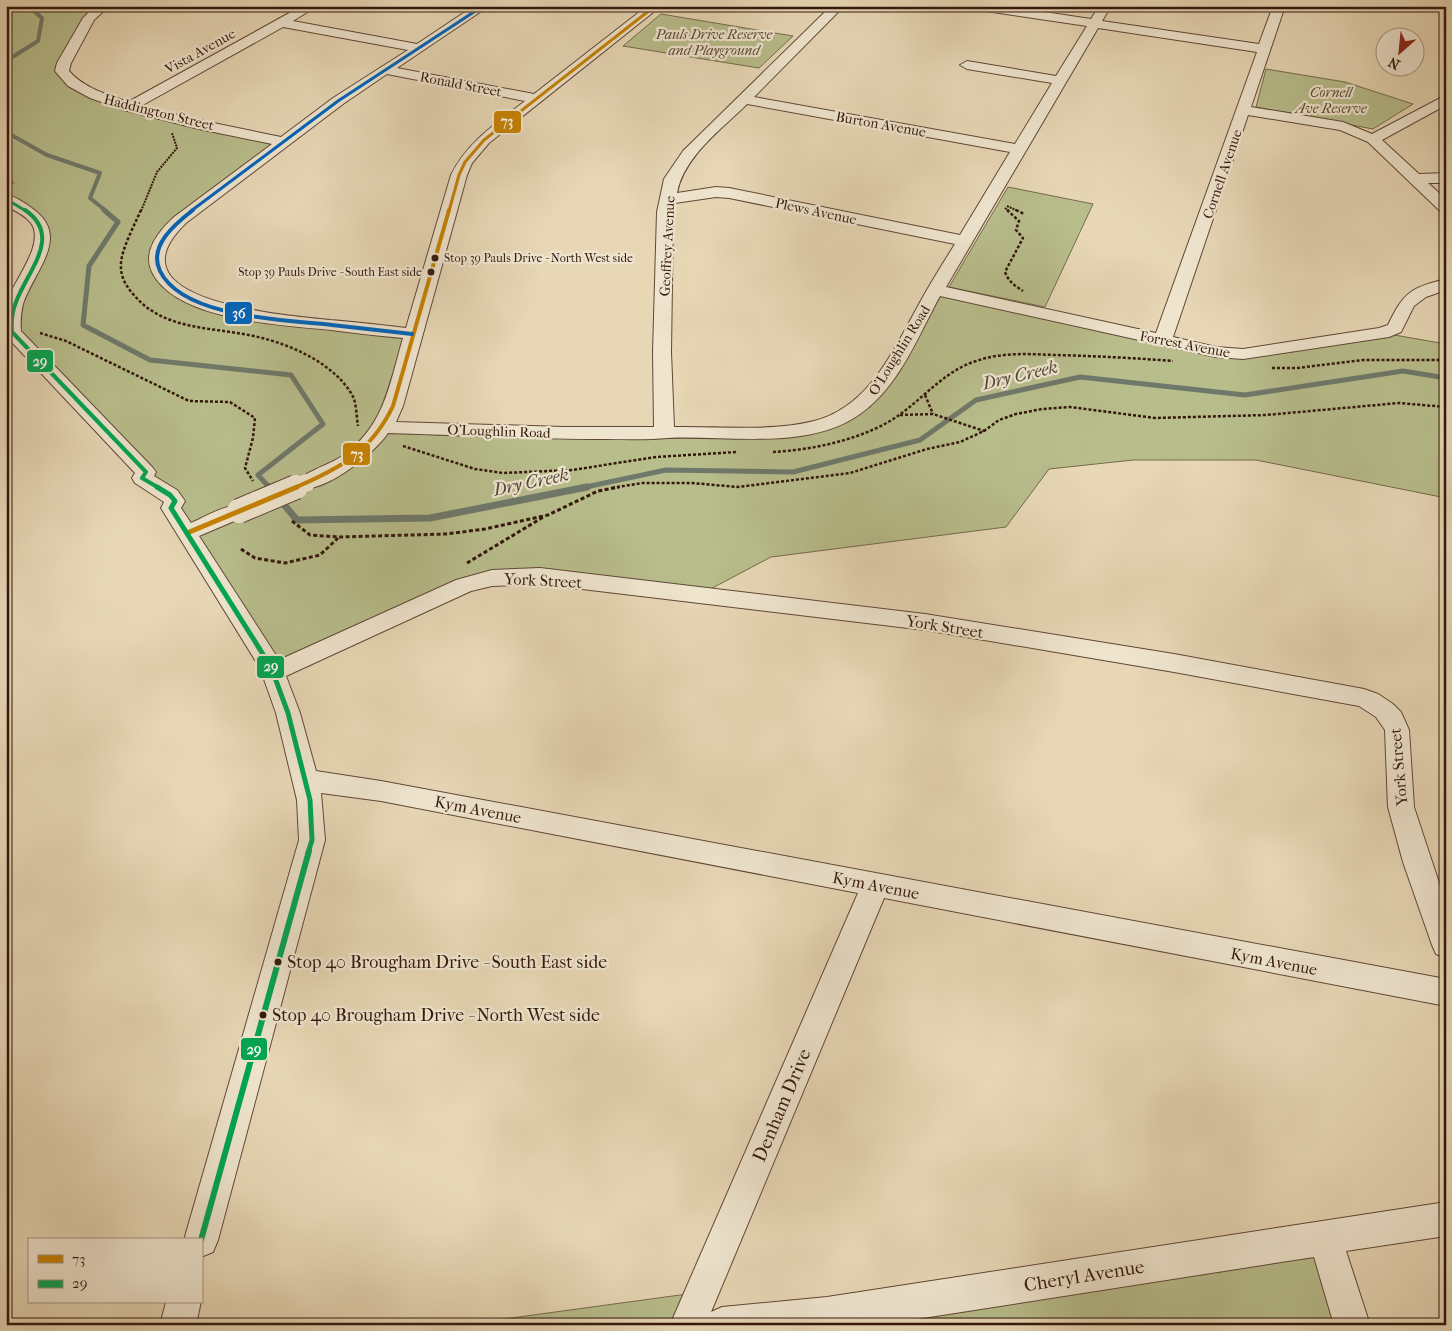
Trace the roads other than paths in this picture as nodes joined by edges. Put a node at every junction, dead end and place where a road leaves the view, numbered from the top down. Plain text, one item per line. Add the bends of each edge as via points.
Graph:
1 (103, 6) edge
2 (311, 6) edge
3 (483, 6) edge
4 (655, 6) edge
5 (838, 6) edge
6 (979, 6) edge
7 (1105, 6) edge
8 (1279, 6) edge
9 (282, 23) junction
10 (1095, 24) junction
11 (419, 48) junction
12 (1264, 49) junction
13 (967, 65) dead end
14 (385, 70) junction
15 (1061, 80) junction
16 (537, 99) junction
17 (744, 99) junction
18 (1446, 99) edge
19 (129, 107) junction
20 (1244, 110) junction
21 (1373, 139) junction
22 (283, 142) junction
23 (1019, 149) junction
24 (1446, 178) edge
25 (1416, 179) junction
26 (6, 199) edge
27 (668, 200) junction
28 (1446, 208) edge
29 (964, 241) junction
30 (1446, 284) edge
31 (935, 290) junction
32 (412, 334) junction
33 (1163, 340) junction
34 (384, 427) junction
35 (664, 432) junction
36 (188, 533) junction
37 (273, 672) junction
38 (305, 780) junction
39 (875, 885) junction
40 (1446, 945) edge
41 (1446, 994) edge
42 (1446, 1219) edge
43 (201, 1238) edge
44 (1325, 1238) junction
45 (183, 1304) edge
46 (178, 1325) edge
47 (688, 1325) edge
48 (722, 1325) edge
49 (1352, 1325) edge

1 - 19 street, Haddington Street via 87,21 64,63 63,75 68,82 88,94
2 - 9 street, Vista Avenue
3 - 11 street
4 - 16 street
5 - 17 street, Geoffrey Avenue
6 - 10 street
7 - 10 street, O'Loughlin Road
8 - 12 street, Cornell Avenue
9 - 11 street
9 - 19 street, Vista Avenue
10 - 12 street
10 - 15 street, O'Loughlin Road
11 - 14 street
12 - 20 street, Cornell Avenue
13 - 15 street
14 - 16 street, Ronald Street
14 - 22 street
15 - 23 street, O'Loughlin Road
16 - 32 street via 484,140 465,162 456,182
17 - 23 street, Burton Avenue
17 - 27 street, Geoffrey Avenue via 681,163 672,179
18 - 21 street
19 - 22 street, Haddington Street
20 - 21 street via 1343,126
20 - 33 street, Cornell Avenue
21 - 25 street
22 - 32 street via 171,228 157,256 157,266 163,279 182,295 207,306 276,319
23 - 29 street, O'Loughlin Road
24 - 25 street
25 - 28 street
26 - 36 street via 36,219 43,230 44,240 12,309 10,325 15,336 146,472 142,478 170,495 175,501 171,508
27 - 29 street, Plews Avenue via 716,192 730,193
27 - 35 street, Geoffrey Avenue via 662,343
29 - 31 street, O'Loughlin Road
30 - 33 street, Forrest Avenue via 1420,293 1407,303 1396,328 1375,335 1243,354 1216,352
31 - 33 street, Forrest Avenue
31 - 35 street, O'Loughlin Road via 897,358 876,388 863,404 841,418 792,431
32 - 34 street via 393,406
34 - 35 street, O'Loughlin Road via 563,433
34 - 36 street, bridge via 351,460 306,483
36 - 37 street
37 - 38 street via 288,713
37 - 40 street, York Street via 456,588 492,578 532,576 925,622 1364,698 1384,708 1397,730 1401,807 1416,862
38 - 39 street, Kym Avenue via 390,793
38 - 43 street via 310,800 312,840
39 - 41 street, Kym Avenue
39 - 47 street, Denham Drive
42 - 44 street, Cheryl Avenue
44 - 48 street, Cheryl Avenue via 827,1315
44 - 49 street
45 - 46 street

